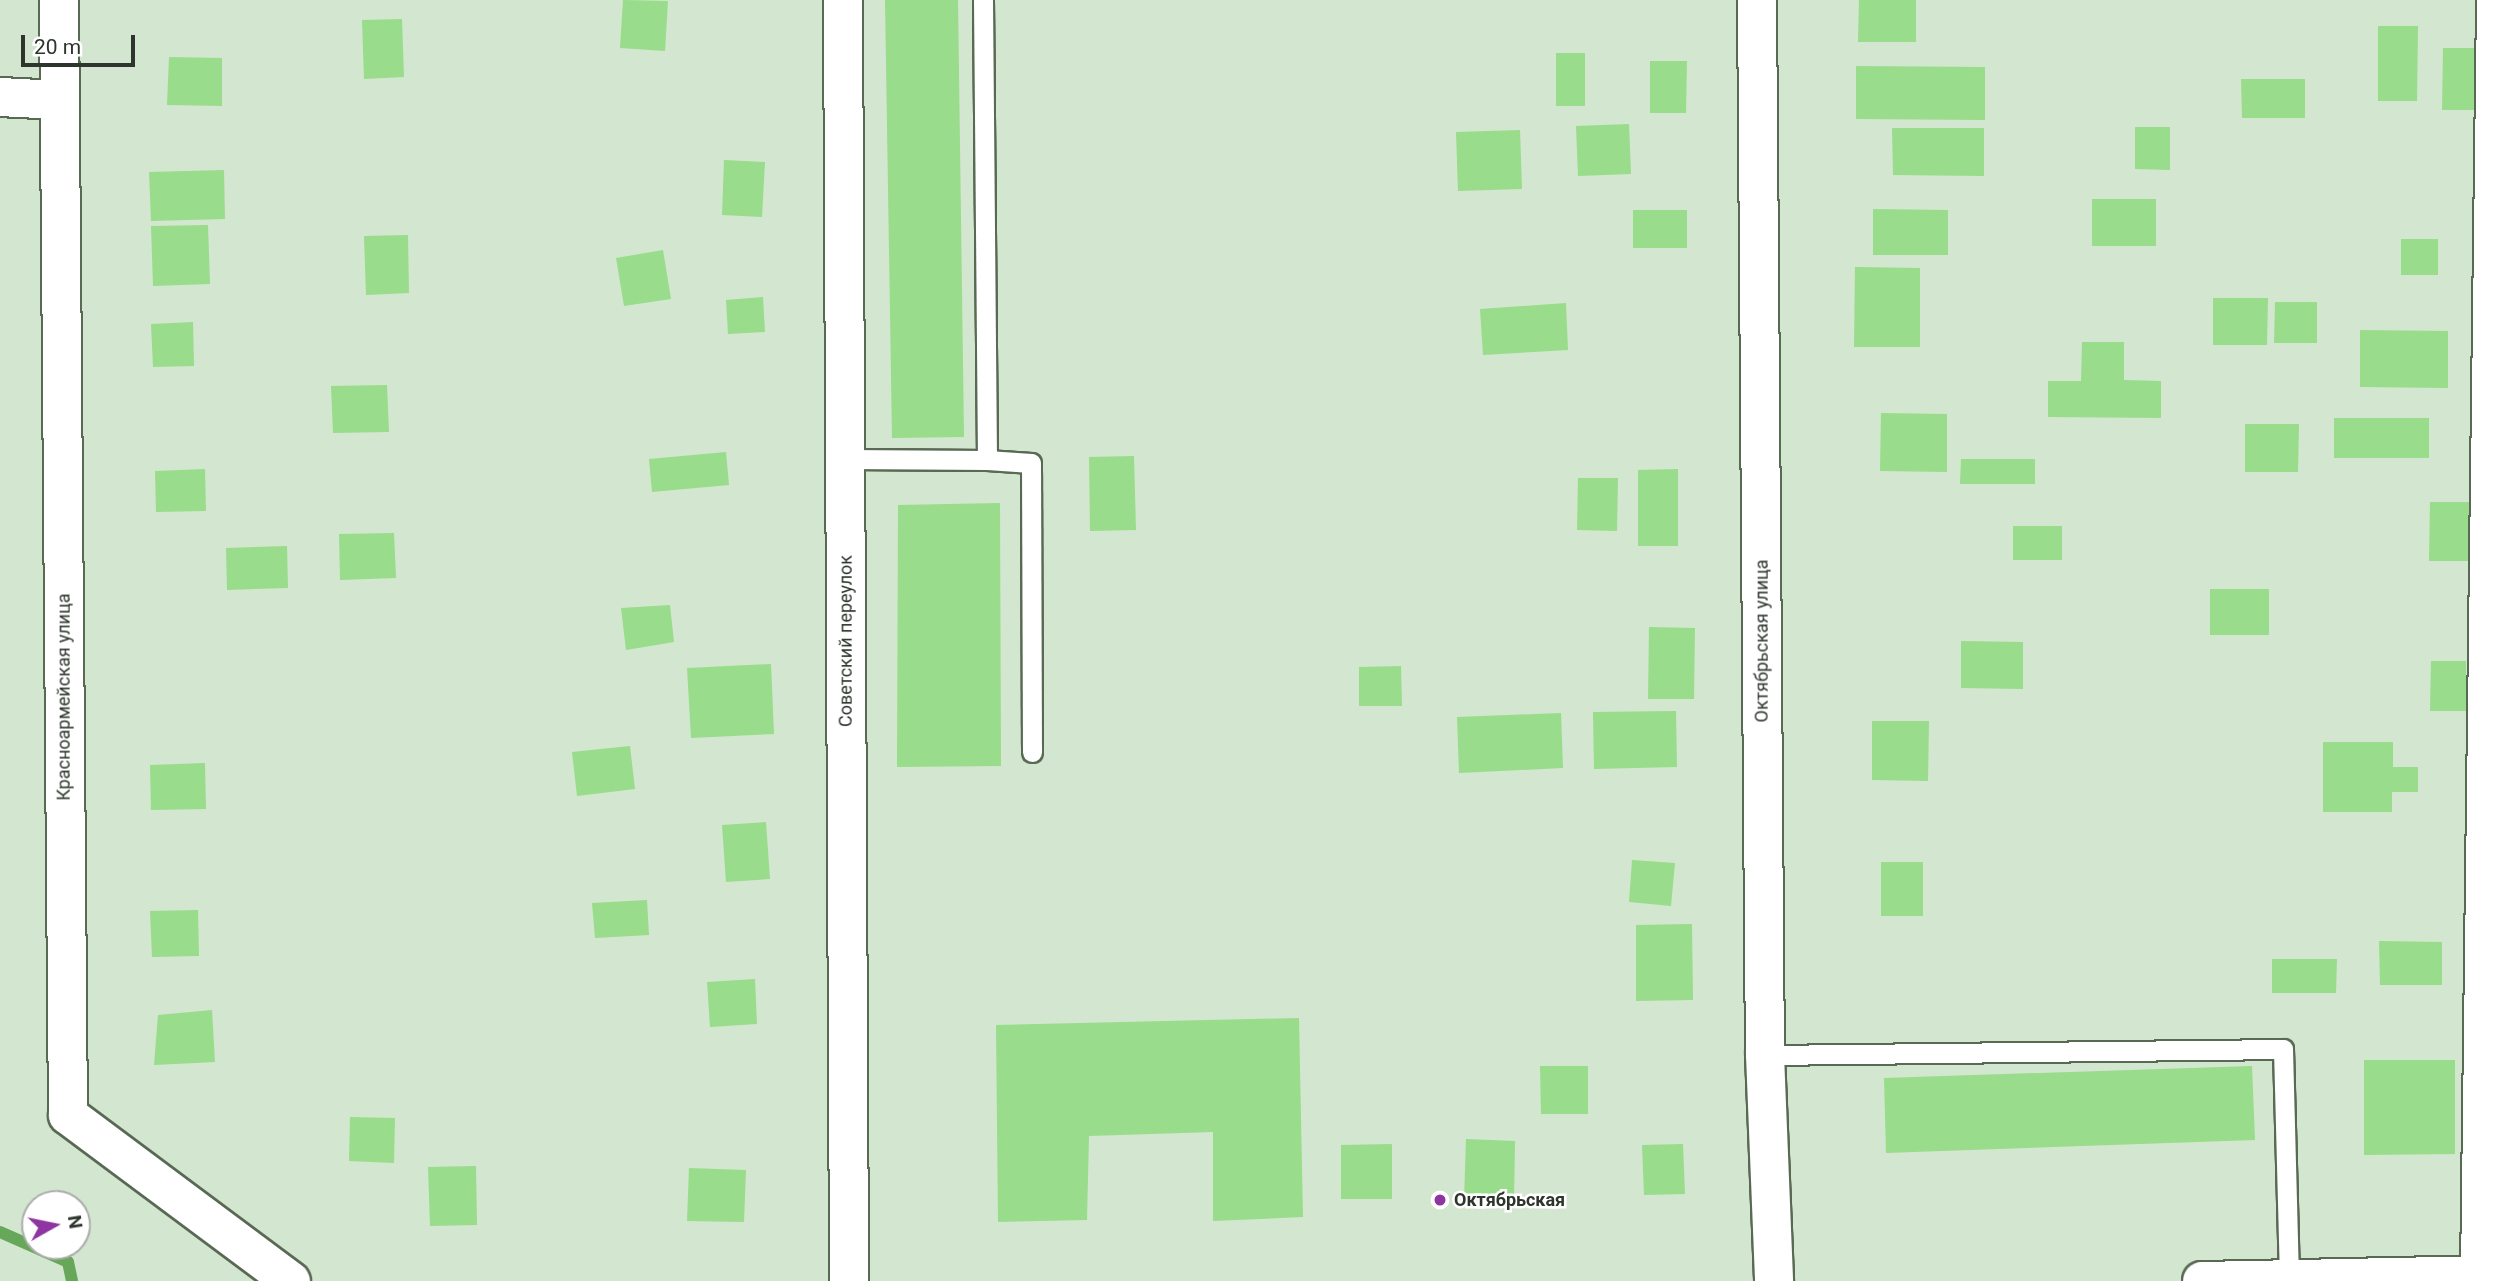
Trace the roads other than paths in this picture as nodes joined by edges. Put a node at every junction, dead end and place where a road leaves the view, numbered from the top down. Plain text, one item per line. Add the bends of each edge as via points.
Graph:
1 (59, 0) edge
2 (843, 0) edge
3 (984, 0) edge
4 (1757, 0) edge
5 (2496, 0) edge
6 (0, 97) edge
7 (59, 100) junction
8 (845, 459) junction
9 (988, 460) junction
10 (1032, 752) dead end
11 (1765, 1055) junction
12 (2490, 1275) edge
13 (2289, 1279) junction
14 (2335, 1279) edge
15 (291, 1281) edge
16 (849, 1281) edge
17 (1774, 1281) edge
18 (2202, 1281) edge

1 - 7 street, Красноармейская улица
2 - 8 street, Советский переулок
3 - 9 lane
4 - 11 street, Октябрьская улица
5 - 12 street
6 - 7 street
7 - 15 street, Красноармейская улица via 68,1115
8 - 9 lane
8 - 16 street, Советский переулок
9 - 10 lane via 1031,464
11 - 13 lane via 2283,1049
11 - 17 street, Октябрьская улица
12 - 14 street
13 - 14 street
13 - 18 street

